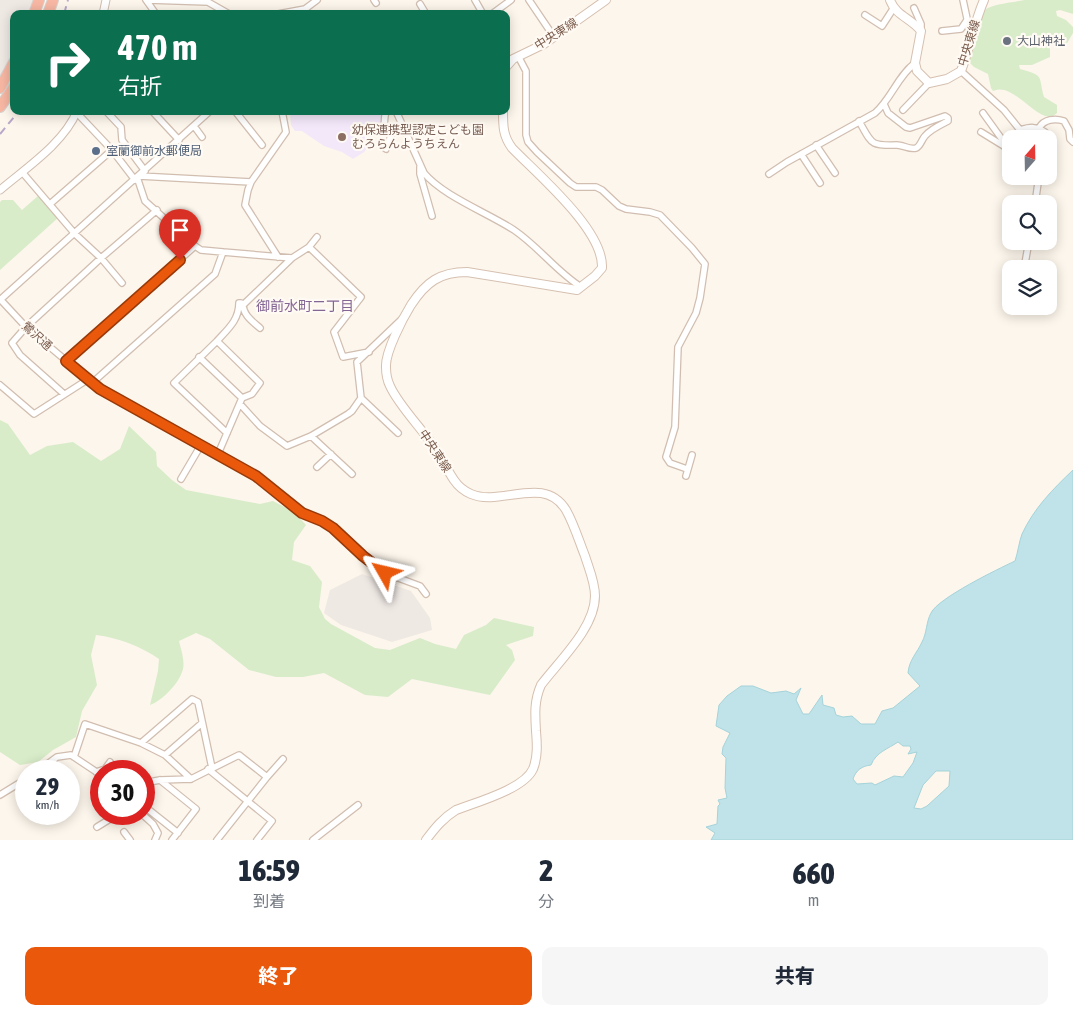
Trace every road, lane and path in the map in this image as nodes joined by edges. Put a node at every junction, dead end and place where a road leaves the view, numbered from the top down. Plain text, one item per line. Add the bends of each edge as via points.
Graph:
1 (148, 0) edge
2 (317, 0) edge
3 (511, 0) edge
4 (529, 0) edge
5 (606, 0) edge
6 (890, 0) edge
7 (963, 0) edge
8 (984, 0) edge
9 (212, 2) edge
10 (420, 4) dead end
11 (914, 8) dead end
12 (223, 10) edge
13 (300, 10) edge
14 (424, 10) edge
15 (497, 10) edge
16 (894, 10) junction
17 (865, 15) dead end
18 (967, 20) junction
19 (921, 31) junction
20 (942, 31) dead end
21 (554, 37) junction
22 (971, 38) junction
23 (518, 56) junction
24 (510, 62) edge
25 (915, 63) junction
26 (10, 69) edge
27 (961, 71) junction
28 (10, 80) edge
29 (929, 83) junction
30 (0, 88) edge
31 (10, 93) edge
32 (0, 95) edge
33 (10, 102) edge
34 (884, 104) junction
35 (0, 107) edge
36 (903, 110) dead end
37 (0, 113) edge
38 (983, 113) dead end
39 (75, 115) edge
40 (80, 115) edge
41 (110, 115) edge
42 (156, 115) edge
43 (206, 115) edge
44 (238, 115) edge
45 (283, 115) edge
46 (385, 115) edge
47 (398, 115) edge
48 (503, 115) edge
49 (859, 121) junction
50 (194, 126) junction
51 (1039, 128) junction
52 (1020, 130) joint
53 (1042, 130) edge
54 (981, 132) dead end
55 (202, 137) dead end
56 (1002, 139) edge
57 (178, 140) junction
58 (1073, 142) edge
59 (816, 145) junction
60 (1002, 145) edge
61 (262, 146) dead end
62 (386, 149) dead end
63 (112, 150) junction
64 (801, 154) junction
65 (420, 165) junction
66 (145, 171) junction
67 (22, 172) junction
68 (835, 173) dead end
69 (770, 174) dead end
70 (137, 178) junction
71 (252, 182) junction
72 (820, 183) dead end
73 (0, 190) edge
74 (50, 204) junction
75 (157, 210) junction
76 (432, 216) dead end
77 (75, 234) junction
78 (317, 237) dead end
79 (195, 246) junction
80 (309, 247) junction
81 (223, 252) junction
82 (278, 257) junction
83 (101, 258) junction
84 (292, 258) junction
85 (122, 282) dead end
86 (581, 287) junction
87 (0, 299) edge
88 (243, 305) junction
89 (404, 318) junction
90 (26, 327) junction
91 (260, 328) dead end
92 (217, 340) junction
93 (369, 352) junction
94 (199, 356) junction
95 (66, 361) junction
96 (90, 381) junction
97 (0, 385) edge
98 (64, 394) junction
99 (361, 398) junction
100 (241, 401) junction
101 (227, 433) junction
102 (398, 433) dead end
103 (311, 436) junction
104 (201, 445) junction
105 (218, 454) junction
106 (331, 454) junction
107 (692, 455) dead end
108 (317, 467) dead end
109 (687, 469) junction
110 (352, 474) dead end
111 (686, 476) dead end
112 (181, 479) dead end
113 (426, 594) dead end
114 (202, 723) junction
115 (141, 743) junction
116 (165, 755) junction
117 (74, 757) junction
118 (283, 759) dead end
119 (53, 760) edge
120 (90, 767) edge
121 (210, 769) junction
122 (267, 777) junction
123 (191, 779) junction
124 (160, 780) junction
125 (155, 781) edge
126 (15, 786) edge
127 (0, 796) edge
128 (249, 802) junction
129 (358, 805) dead end
130 (155, 815) edge
131 (100, 825) edge
132 (154, 825) edge
133 (97, 827) dead end
134 (124, 832) dead end
135 (178, 833) junction
136 (130, 840) edge
137 (154, 840) edge
138 (174, 840) edge
139 (217, 840) edge
140 (256, 840) edge
141 (313, 840) edge
142 (426, 840) edge

1 - 9 street
2 - 13 street
3 - 15 street
4 - 21 street
5 - 21 main road, 中央東線
6 - 16 main road
7 - 18 street
8 - 22 main road, 中央東線
9 - 12 street
10 - 14 street
11 - 19 street
16 - 17 street via 882,26
16 - 19 main road
18 - 20 street via 961,29
18 - 22 street
19 - 25 main road
21 - 23 main road, 中央東線
22 - 27 main road, 中央東線
23 - 24 main road, 中央東線
23 - 109 street via 526,71 526,135 531,146 576,187 596,187 619,206 660,215 705,264 696,313 678,348 675,427 666,457 670,463
25 - 29 main road via 917,71
25 - 34 street via 903,72
26 - 30 highway
27 - 29 main road, 中央東線
27 - 52 street via 1004,110
28 - 32 highway
29 - 36 street
31 - 35 highway
33 - 37 highway
34 - 49 street
34 - 49 street via 888,113 906,127 914,128 944,116 948,121 931,130 919,146 913,148 874,144
38 - 56 street
39 - 67 street via 60,138
40 - 63 street
41 - 66 street via 121,127 122,140
42 - 57 street
43 - 50 street
44 - 61 street
45 - 71 street via 286,132
46 - 62 street via 384,126 391,136
47 - 65 street
48 - 86 main road via 504,134 512,148 582,220 600,252 602,268
49 - 59 street
50 - 55 street
50 - 57 street
51 - 52 street
51 - 53 street
51 - 58 street via 1043,122 1064,121
54 - 60 street
57 - 66 street
59 - 64 street
59 - 68 street
63 - 70 street
63 - 74 street
64 - 69 street
64 - 72 street
65 - 76 street
65 - 86 street via 436,184 514,230
66 - 70 street
67 - 73 street
67 - 74 street
70 - 71 street
70 - 75 street via 145,201
70 - 77 street
71 - 82 street via 245,205
74 - 77 street
75 - 79 street
75 - 83 street
77 - 83 street
77 - 87 street
78 - 80 street
79 - 81 street via 201,250
79 - 95 street
80 - 84 street
80 - 93 street via 361,296 334,332 343,357
81 - 82 street
81 - 96 street via 215,274
82 - 84 street
83 - 85 street
83 - 90 street
84 - 88 street
86 - 89 main road, 中央東線 via 575,290 457,272 437,277 431,282
87 - 90 street, 鶯沢通
88 - 91 street via 246,315
88 - 92 street via 239,303 236,319
89 - 93 street
89 - 142 main road, 中央東線 via 386,357 389,385 454,480 465,491 481,497 536,492 555,498 564,508 579,541 595,594 593,612 586,626 537,694 537,748 529,776 519,785 456,810 440,821
90 - 95 street, 鶯沢通
90 - 98 street via 12,343 20,356
92 - 94 street
92 - 100 street via 260,383
93 - 99 street via 357,362
94 - 100 street
94 - 101 street via 174,383
95 - 96 street, 鶯沢通
96 - 98 street
96 - 104 street, 鶯沢通
97 - 98 street via 34,414
99 - 102 street
99 - 103 street via 348,414
100 - 101 street
100 - 103 street via 260,426 287,446
101 - 105 street
103 - 106 street
104 - 105 street, 鶯沢通
104 - 112 street
105 - 113 street, 鶯沢通 via 266,482 302,513 333,528 385,573 420,586
106 - 108 street
106 - 110 street
107 - 109 street
109 - 111 street
114 - 115 street via 198,702 192,698
114 - 116 street
114 - 121 street
115 - 116 street
115 - 117 street via 86,724
116 - 123 street
117 - 119 street
117 - 120 street
118 - 122 street
121 - 122 street via 239,755
121 - 123 street
121 - 128 street
122 - 128 street
123 - 124 street
124 - 125 street
124 - 135 street via 196,808
126 - 127 street
128 - 139 street
128 - 140 street via 272,821
129 - 141 street
130 - 135 street
131 - 133 street
132 - 137 street via 158,833
134 - 136 street
135 - 138 street

